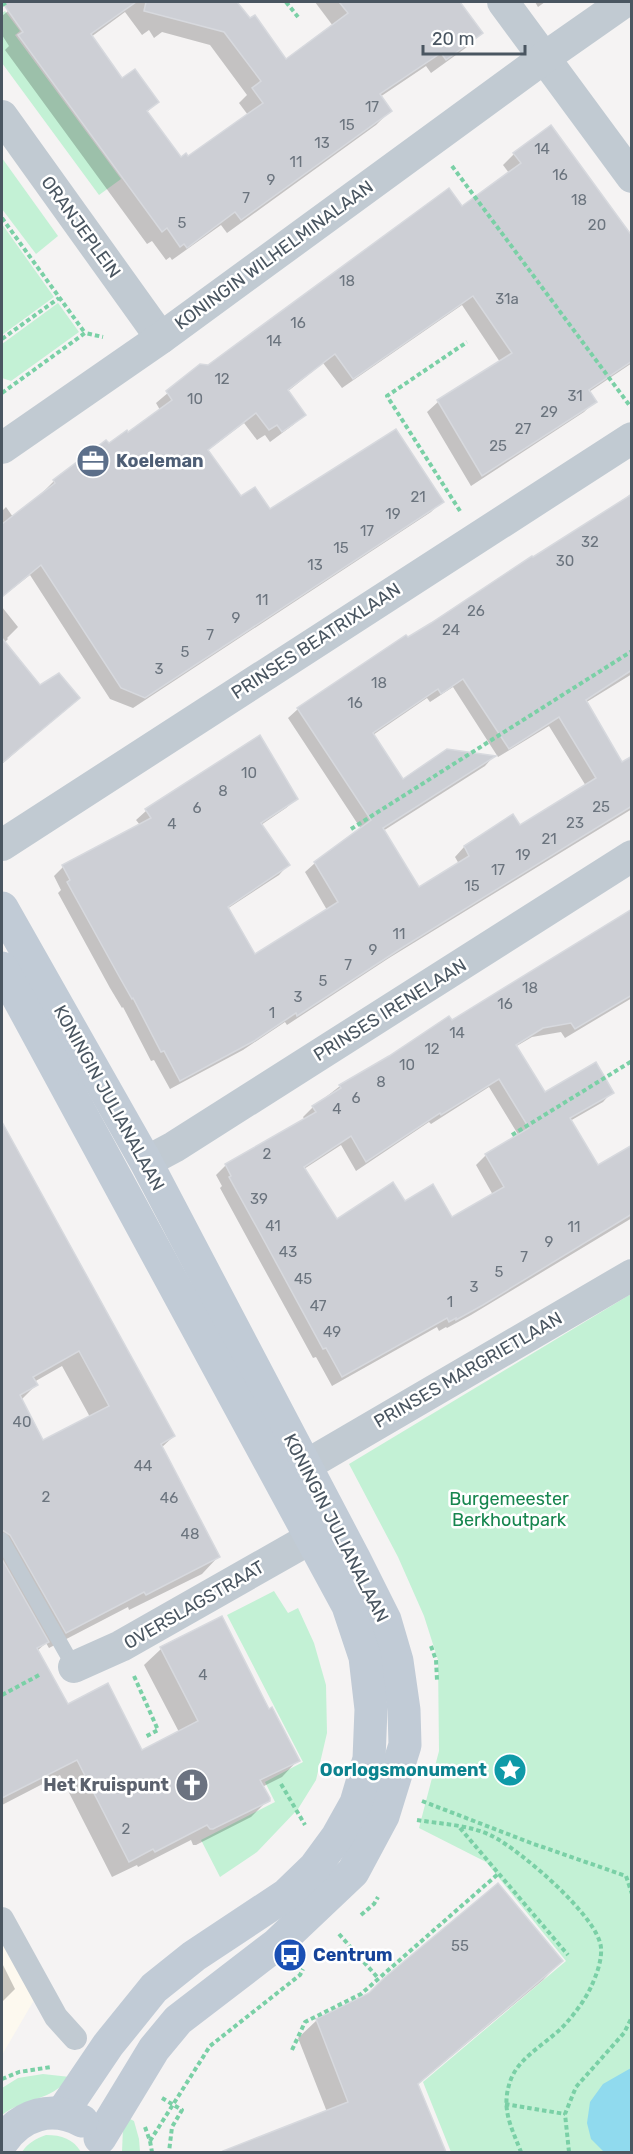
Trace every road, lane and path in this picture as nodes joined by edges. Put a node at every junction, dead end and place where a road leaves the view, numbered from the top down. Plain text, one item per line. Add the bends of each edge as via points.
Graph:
1 (7, 2) edge
2 (286, 2) edge
3 (503, 2) edge
4 (624, 2) edge
5 (2, 6) edge
6 (298, 17) dead end
7 (544, 58) junction
8 (2, 116) edge
9 (432, 139) junction
10 (632, 177) edge
11 (2, 218) edge
12 (59, 298) junction
13 (85, 333) junction
14 (2, 339) edge
15 (154, 342) junction
16 (467, 342) dead end
17 (2, 393) edge
18 (632, 409) edge
19 (6, 435) edge
20 (632, 438) edge
21 (477, 537) junction
22 (632, 651) edge
23 (351, 829) dead end
24 (2, 845) edge
25 (632, 856) edge
26 (2, 908) edge
27 (2, 968) edge
28 (632, 1061) edge
29 (512, 1135) dead end
30 (146, 1162) junction
31 (632, 1275) edge
32 (305, 1466) junction
33 (311, 1538) junction
34 (2, 1540) edge
35 (121, 1646) junction
36 (74, 1667) junction
37 (2, 1695) edge
38 (145, 1737) dead end
39 (281, 1784) dead end
40 (422, 1801) dead end
41 (416, 1820) dead end
42 (306, 1825) dead end
43 (460, 1828) junction
44 (632, 1873) edge
45 (498, 1874) junction
46 (626, 1876) junction
47 (632, 1894) edge
48 (2, 1919) edge
49 (339, 1934) dead end
50 (568, 1955) dead end
51 (378, 1978) junction
52 (632, 2017) edge
53 (75, 2038) dead end
54 (292, 2050) dead end
55 (505, 2104) junction
56 (62, 2113) junction
57 (565, 2114) junction
58 (2, 2142) edge
59 (103, 2145) edge
60 (521, 2152) edge
61 (569, 2152) edge

1 - 5 path
2 - 6 path
3 - 7 street
4 - 7 street, KONINGIN WILHELMINALAAN
7 - 9 street, KONINGIN WILHELMINALAAN
7 - 10 street
8 - 15 street, ORANJEPLEIN
9 - 15 street, KONINGIN WILHELMINALAAN
9 - 18 path
11 - 12 path
12 - 13 path
12 - 14 path
13 - 15 path
13 - 17 path
15 - 19 street, KONINGIN WILHELMINALAAN
16 - 21 path via 387,396
20 - 21 street, PRINSES BEATRIXLAAN
21 - 24 street, PRINSES BEATRIXLAAN
22 - 23 path
25 - 30 street, PRINSES IRENELAAN
26 - 30 main road, KONINGIN JULIANALAAN
27 - 33 main road, KONINGIN JULIANALAAN
28 - 29 path
30 - 32 main road, KONINGIN JULIANALAAN
31 - 32 street, PRINSES MARGRIETLAAN
32 - 59 main road, KONINGIN JULIANALAAN via 385,1620 397,1661 404,1710 405,1745 397,1772 383,1816 353,1872 277,1944 178,2020 154,2049
33 - 35 street, OVERSLAGSTRAAT
33 - 56 main road, KONINGIN JULIANALAAN via 348,1606 365,1657 371,1709 369,1758 356,1803 315,1867 286,1895 194,1956 154,1988 108,2045
34 - 36 lane
35 - 36 street, OVERSLAGSTRAAT
35 - 38 path via 158,1730
36 - 37 path via 51,1669
39 - 42 path
40 - 46 path
41 - 43 path
43 - 45 path
43 - 55 path via 492,1836 548,1877 591,1921 601,1947 591,1988 568,2022 515,2071
44 - 46 path
45 - 50 path
45 - 51 path
46 - 47 path
48 - 53 street via 56,2017
49 - 51 path
51 - 54 path via 361,1994 305,2022
52 - 57 path via 624,2033 576,2087
55 - 57 path
55 - 60 path
56 - 58 main road via 47,2112 20,2122
56 - 59 main road via 83,2122
57 - 61 path

